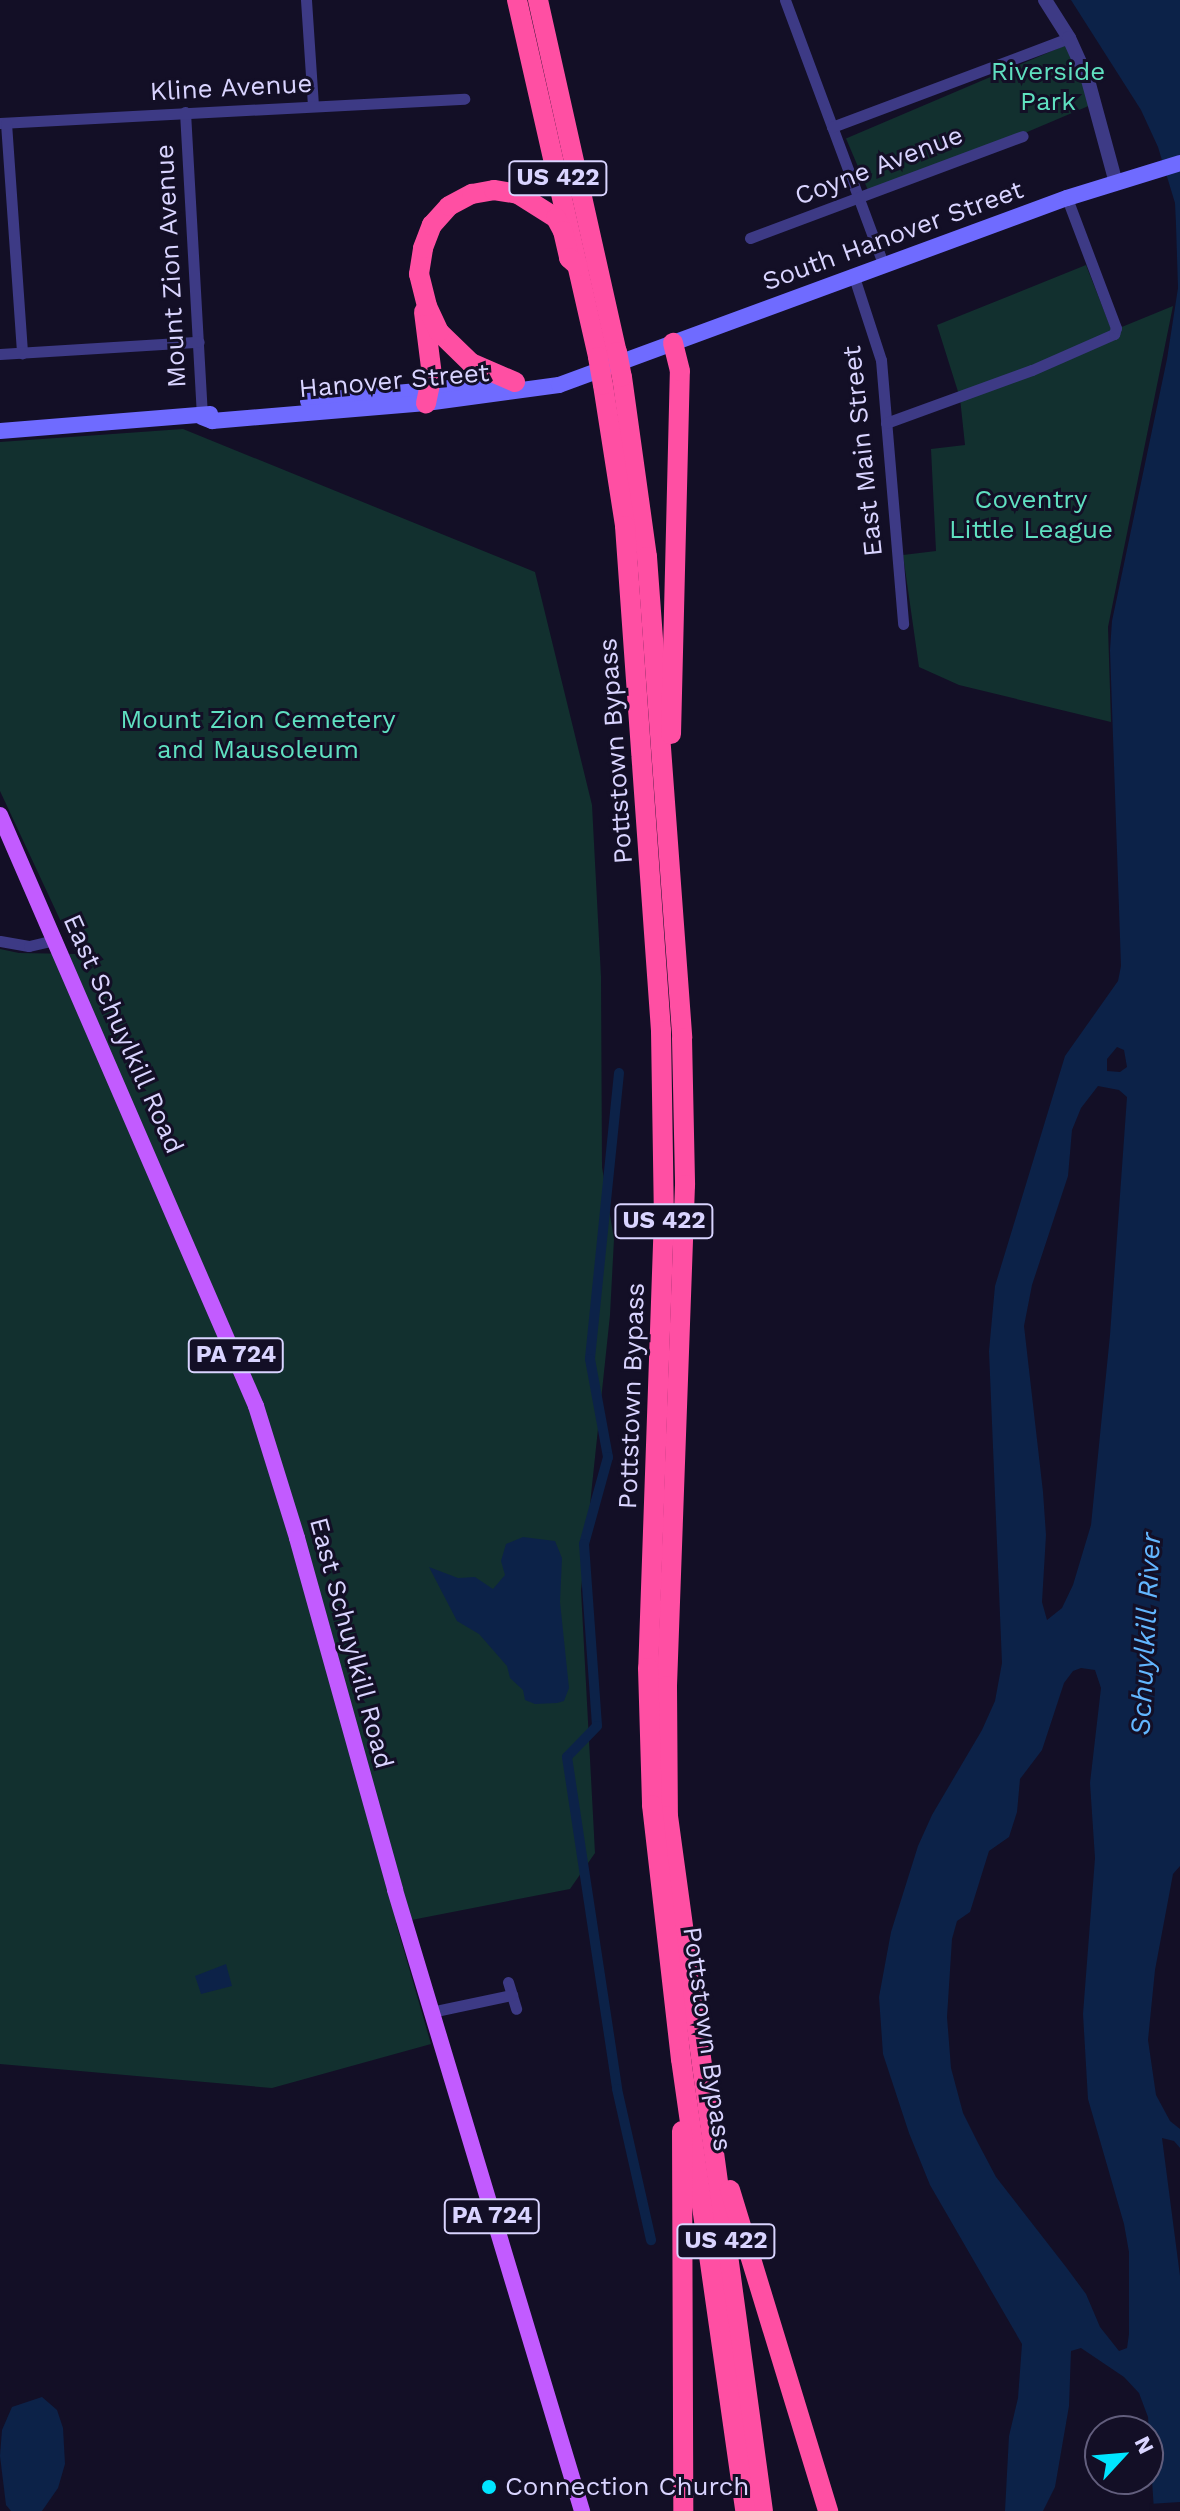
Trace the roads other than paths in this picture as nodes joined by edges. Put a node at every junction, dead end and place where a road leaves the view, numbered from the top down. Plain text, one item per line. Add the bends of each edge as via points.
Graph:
1 (306, 0) edge
2 (517, 0) edge
3 (538, 0) edge
4 (785, 0) edge
5 (1045, 0) edge
6 (1069, 38) junction
7 (464, 99) dead end
8 (313, 106) junction
9 (185, 112) junction
10 (3, 123) edge
11 (832, 127) junction
12 (1023, 136) dead end
13 (1172, 166) edge
14 (1124, 181) junction
15 (858, 198) junction
16 (1067, 198) junction
17 (750, 238) dead end
18 (578, 266) junction
19 (884, 266) junction
20 (419, 274) junction
21 (854, 277) junction
22 (199, 342) junction
23 (673, 343) junction
24 (22, 353) junction
25 (0, 354) edge
26 (606, 369) junction
27 (515, 382) junction
28 (428, 396) junction
29 (202, 417) junction
30 (886, 423) junction
31 (0, 431) edge
32 (903, 624) dead end
33 (666, 802) junction
34 (0, 815) edge
35 (56, 940) junction
36 (0, 941) edge
37 (689, 1970) junction
38 (508, 1982) dead end
39 (512, 1995) junction
40 (516, 2009) dead end
41 (431, 2012) junction
42 (681, 2059) junction
43 (829, 2509) edge
44 (582, 2511) edge
45 (683, 2511) edge
46 (745, 2511) edge
47 (763, 2511) edge

1 - 8 street
2 - 18 highway, Pottstown Bypass / US 422
3 - 26 highway, Pottstown Bypass / US 422
4 - 11 street
5 - 6 street
6 - 11 street
6 - 14 street
7 - 8 street, Kline Avenue
8 - 9 street, Kline Avenue
9 - 10 street, Kline Avenue
9 - 22 street, Mount Zion Avenue
10 - 24 street
11 - 15 street
12 - 15 street, Coyne Avenue
13 - 14 main road
14 - 16 main road, South Hanover Street
15 - 17 street, Coyne Avenue
15 - 19 street
16 - 19 main road, South Hanover Street
16 - 30 street via 1114,334
18 - 20 highway via 569,258 561,226 546,209 526,197 487,191 456,200 438,217 425,241
18 - 26 highway, Pottstown Bypass / US 422
19 - 21 main road, South Hanover Street
20 - 27 highway via 444,340 471,363
20 - 28 highway via 432,375
21 - 23 main road, South Hanover Street
21 - 30 street, East Main Street via 881,360
22 - 24 street
22 - 29 street, Mount Zion Avenue
23 - 26 main road, Hanover Street
23 - 33 highway via 680,371 678,540
24 - 25 street
26 - 27 main road, Hanover Street
26 - 28 main road, Hanover Street via 523,392
26 - 33 highway, Pottstown Bypass / US 422 via 641,492
26 - 42 highway, Pottstown Bypass / US 422 via 625,526 661,1031 664,1216 649,1731 658,1875
27 - 28 main road, Hanover Street
28 - 29 main road, Hanover Street via 212,421
29 - 31 main road, Hanover Street
30 - 32 street, East Main Street
33 - 37 highway, Pottstown Bypass / US 422 via 682,1038 685,1185 667,1686 668,1816
34 - 35 main road, East Schuylkill Road / PA 724
35 - 36 street via 29,946
35 - 41 main road, East Schuylkill Road / PA 724 via 256,1406
37 - 43 highway via 732,2198
37 - 47 highway, Pottstown Bypass / US 422
38 - 39 street
39 - 40 street
39 - 41 street
41 - 44 main road, East Schuylkill Road / PA 724
42 - 45 highway
42 - 46 highway, Pottstown Bypass / US 422

